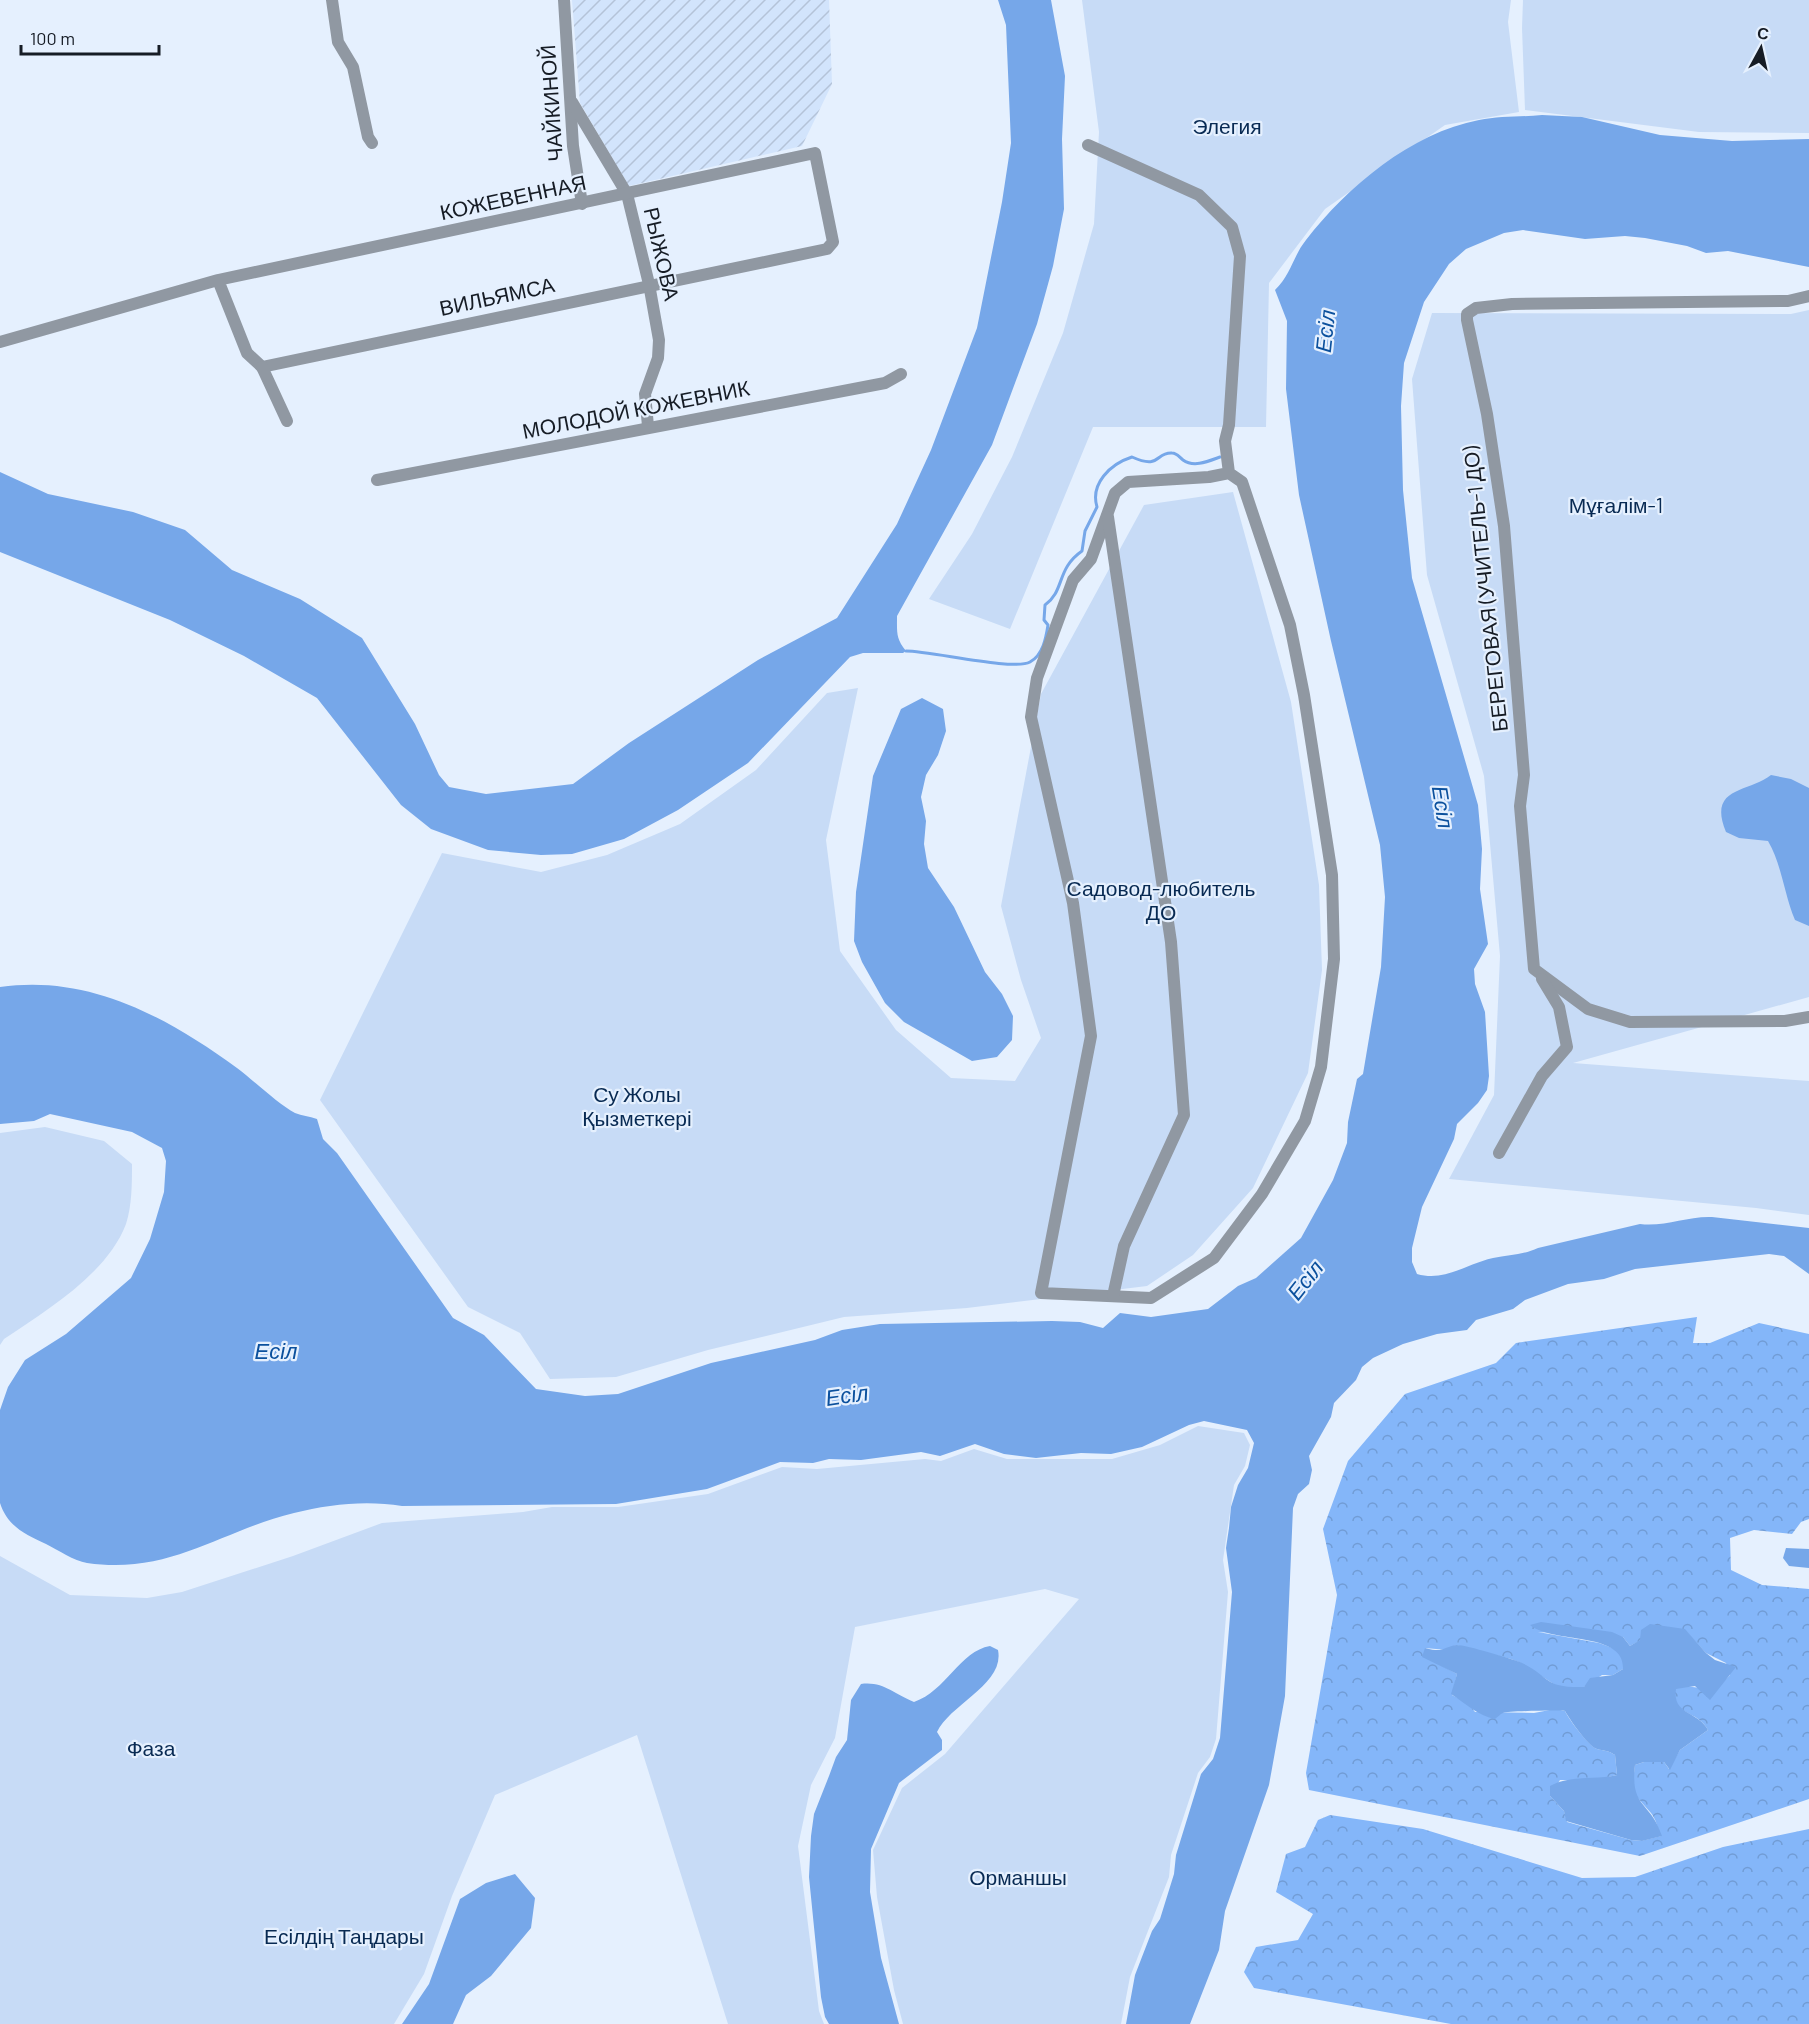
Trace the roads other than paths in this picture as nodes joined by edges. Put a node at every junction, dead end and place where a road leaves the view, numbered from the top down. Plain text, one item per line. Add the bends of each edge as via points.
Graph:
1 (332, 0) edge
2 (564, 0) edge
3 (572, 102) junction
4 (372, 143) dead end
5 (1088, 145) dead end
6 (627, 194) junction
7 (582, 204) junction
8 (833, 242) joint
9 (218, 280) junction
10 (649, 284) junction
11 (1809, 296) edge
12 (0, 342) edge
13 (262, 367) junction
14 (901, 375) dead end
15 (287, 421) dead end
16 (648, 426) junction
17 (1229, 472) junction
18 (377, 480) dead end
19 (1108, 516) junction
20 (1536, 971) junction
21 (1809, 1017) edge
22 (1499, 1153) dead end
23 (1113, 1296) junction

1 - 4 street via 338,42 353,67
2 - 3 street, ЧАЙКИНОЙ
3 - 6 street, РЫЖОВА
3 - 7 street, ЧАЙКИНОЙ via 573,146
5 - 17 street via 1199,195 1232,227 1240,256 1225,441
6 - 7 street, КОЖЕВЕННАЯ
6 - 8 street, КОЖЕВЕННАЯ via 815,153
6 - 10 street, РЫЖОВА
7 - 9 street, КОЖЕВЕННАЯ
8 - 10 street, ВИЛЬЯМСА via 827,249
9 - 12 street, КОЖЕВЕННАЯ
9 - 13 street via 247,353
10 - 13 street, ВИЛЬЯМСА
10 - 16 street, РЫЖОВА via 659,340 658,358 645,394
11 - 20 street, БЕРЕГОВАЯ (УЧИТЕЛЬ-1 ДО) via 1788,301 1512,304 1476,308 1467,314 1504,526 1524,775 1520,806
13 - 15 street
14 - 16 street, МОЛОДОЙ КОЖЕВНИК via 885,383
16 - 18 street, МОЛОДОЙ КОЖЕВНИК
17 - 19 street via 1209,477 1128,482 1115,493
17 - 23 street via 1242,482 1290,625 1330,863 1334,959 1321,1067 1305,1121 1262,1194 1214,1258 1151,1298
19 - 23 street via 1171,942 1184,1115 1124,1246
19 - 23 street via 1091,559 1073,580 1037,678 1031,717 1073,903 1091,1036 1041,1293
20 - 21 street via 1588,1008 1630,1022 1785,1021
20 - 22 street via 1559,1007 1567,1047 1542,1076

